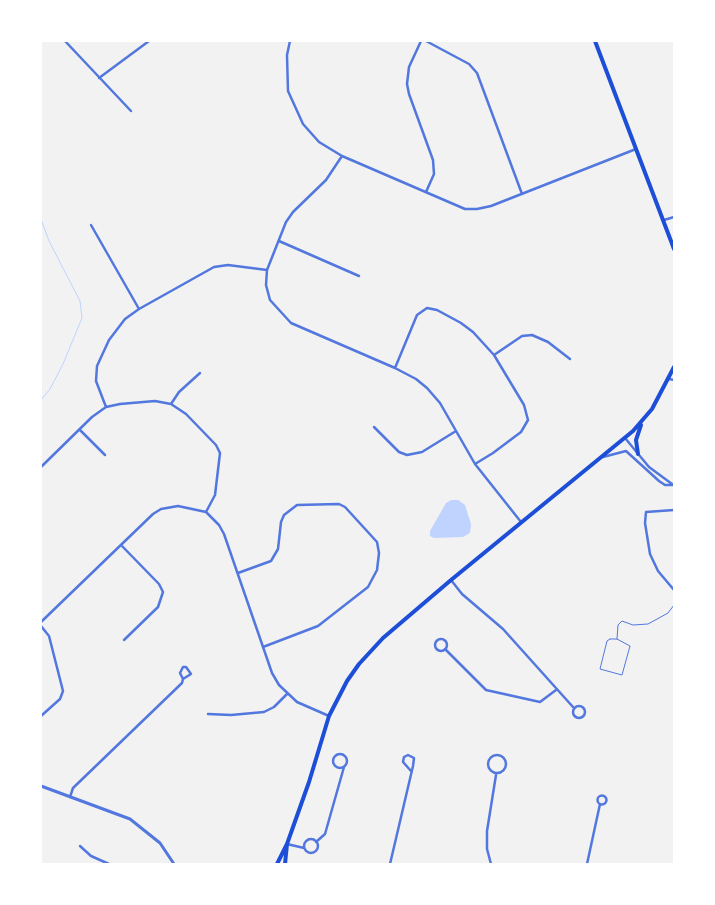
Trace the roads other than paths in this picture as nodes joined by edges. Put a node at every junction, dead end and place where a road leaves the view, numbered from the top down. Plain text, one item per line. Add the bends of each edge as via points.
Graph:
1 (65, 41) edge
2 (149, 41) edge
3 (290, 41) edge
4 (421, 41) edge
5 (426, 41) edge
6 (595, 41) edge
7 (99, 78) junction
8 (131, 111) dead end
9 (636, 149) junction
10 (342, 156) junction
11 (426, 192) junction
12 (522, 194) junction
13 (674, 216) edge
14 (664, 220) junction
15 (91, 225) dead end
16 (279, 241) junction
17 (674, 249) edge
18 (267, 270) junction
19 (358, 276) dead end
20 (139, 309) junction
21 (494, 355) junction
22 (570, 360) dead end
23 (674, 367) edge
24 (395, 368) junction
25 (200, 373) dead end
26 (671, 380) edge
27 (171, 404) junction
28 (106, 407) junction
29 (642, 422) junction
30 (374, 427) dead end
31 (80, 430) junction
32 (456, 431) junction
33 (624, 438) junction
34 (638, 454) junction
35 (104, 455) dead end
36 (601, 457) junction
37 (475, 464) junction
38 (41, 467) edge
39 (674, 485) edge
40 (674, 510) edge
41 (206, 512) junction
42 (521, 522) junction
43 (121, 546) junction
44 (238, 573) junction
45 (451, 580) junction
46 (674, 590) edge
47 (674, 605) edge
48 (41, 622) edge
49 (41, 626) edge
50 (617, 639) junction
51 (124, 640) dead end
52 (263, 647) junction
53 (445, 649) junction
54 (183, 679) junction
55 (556, 690) junction
56 (287, 694) junction
57 (573, 707) junction
58 (208, 714) dead end
59 (41, 716) edge
60 (329, 716) junction
61 (344, 767) junction
62 (411, 771) junction
63 (496, 775) junction
64 (41, 786) edge
65 (70, 797) junction
66 (600, 804) dead end
67 (316, 842) junction
68 (287, 844) junction
69 (80, 846) dead end
70 (304, 848) junction
71 (109, 864) edge
72 (174, 864) edge
73 (277, 864) edge
74 (284, 864) edge
75 (390, 864) edge
76 (491, 864) edge
77 (588, 864) edge

1 - 7 street
2 - 7 street
3 - 10 street via 286,78 294,109 315,138
4 - 11 street via 409,67 408,84 433,160 434,174
5 - 12 street via 469,64 477,73
6 - 9 main road
7 - 8 street
9 - 12 street
9 - 14 main road
10 - 11 street
10 - 16 street via 326,180 293,212
11 - 12 street via 471,209 491,206
13 - 14 street
14 - 17 main road
15 - 20 street
16 - 18 street
16 - 19 street
18 - 20 street via 228,264 214,267
18 - 24 street via 270,300 291,323
20 - 28 street via 109,340 98,360 96,380
21 - 22 street via 522,336 532,335 548,342
21 - 24 street via 467,328 437,310 427,308 417,315
21 - 37 street via 524,406 528,420 521,432
23 - 26 main road
24 - 32 street via 431,391
25 - 27 street
26 - 29 main road
27 - 28 street via 155,401
27 - 41 street via 186,414 220,453 215,495
28 - 31 street
29 - 33 main road
29 - 34 main road via 636,440
30 - 32 street via 399,452 408,455 422,452
31 - 35 street
31 - 38 street
32 - 37 street
33 - 34 street
33 - 36 main road
34 - 39 street via 649,467
36 - 39 street via 626,451 658,481
36 - 42 main road
37 - 42 street
40 - 46 street via 646,512 645,523 650,554 658,571
41 - 43 street via 178,506 161,510
41 - 44 street via 219,524
42 - 45 main road
43 - 48 street
43 - 51 street via 163,592 158,607
44 - 52 street
44 - 52 street via 271,561 278,549 284,515 297,504 339,504 377,542 377,570 368,586 318,626
45 - 55 street via 462,594 503,629
45 - 60 main road via 371,650 348,680
47 - 50 lane via 668,613 648,624 622,622 618,625
49 - 59 street via 49,636 63,691 60,699
50 - 50 lane via 607,641 600,669 622,675 630,646
52 - 56 street via 272,673
53 - 53 street via 446,641 437,640 437,649
53 - 55 street via 484,688 540,702
54 - 54 street via 191,674 186,667 180,673
54 - 65 street via 74,788
55 - 57 street
56 - 58 street via 264,712
56 - 60 street
57 - 57 street via 574,716 583,717 582,707
60 - 68 main road
61 - 61 street via 348,761 346,757 337,754 334,764
61 - 67 street via 326,834
62 - 62 street via 414,758 408,755 403,762
62 - 75 street
63 - 63 street via 504,770 506,764 498,755 492,756 488,762
63 - 76 street via 487,831
64 - 65 street
65 - 72 street via 130,819 160,843
66 - 77 street
67 - 70 street via 308,840
67 - 70 street via 318,848 313,853
68 - 70 street
68 - 73 main road
68 - 74 main road
69 - 71 street via 90,856

